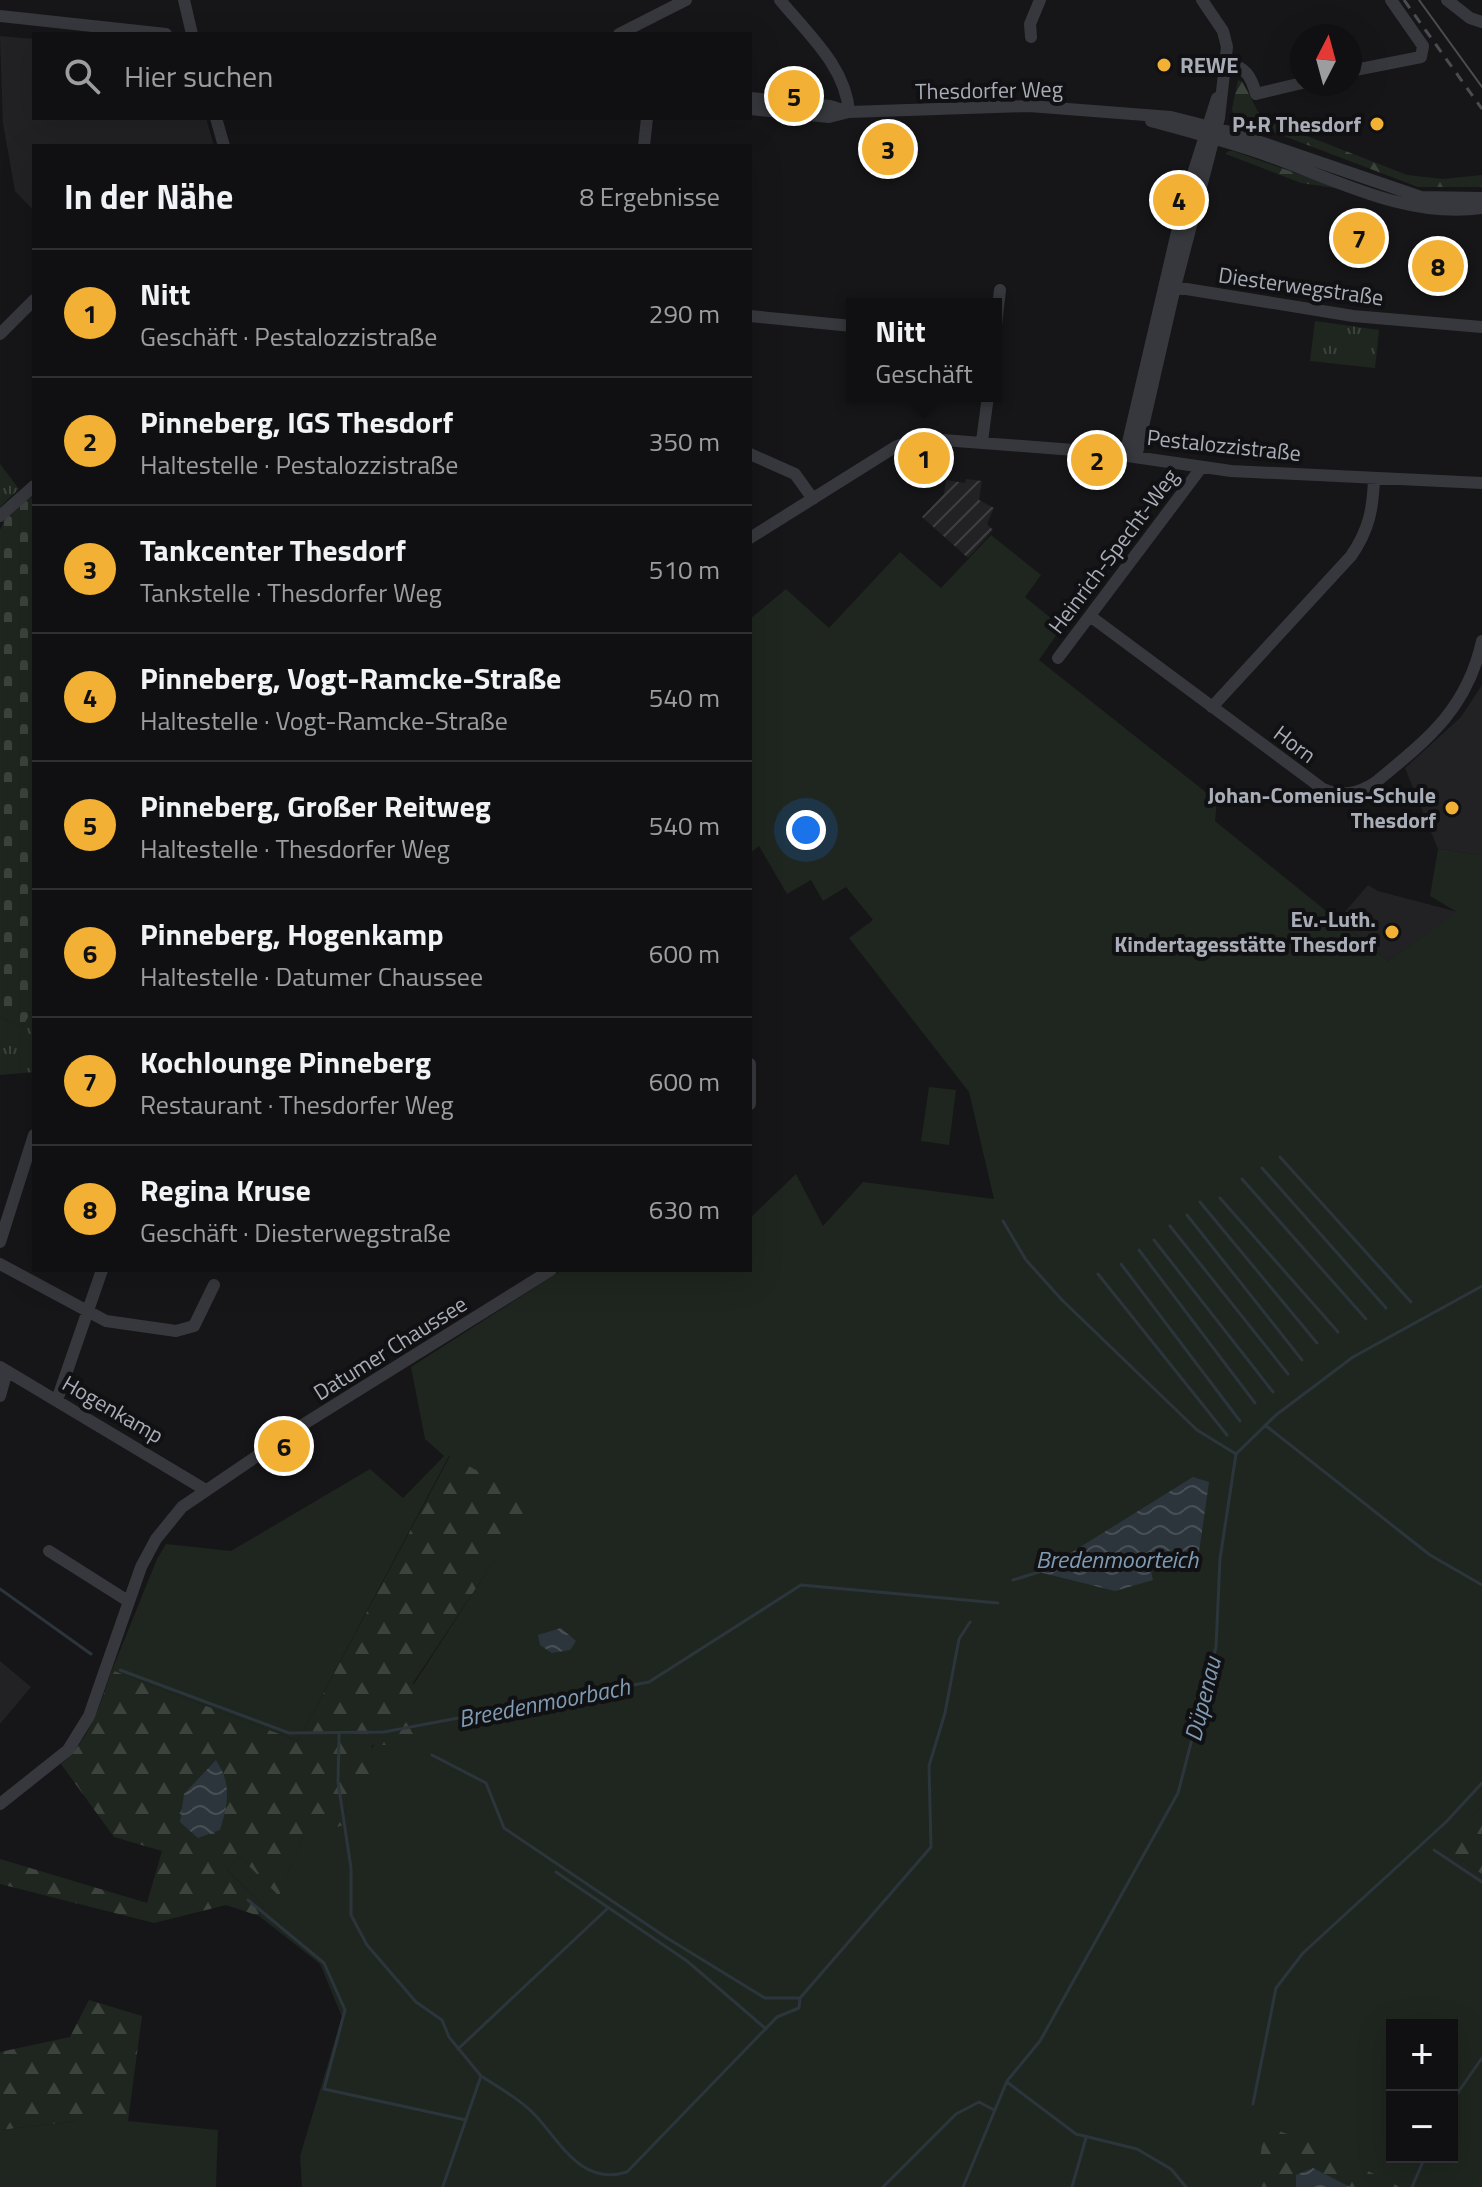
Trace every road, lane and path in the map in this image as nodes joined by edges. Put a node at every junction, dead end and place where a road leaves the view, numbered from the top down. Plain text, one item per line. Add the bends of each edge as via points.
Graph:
1 (184, 0) edge
2 (686, 0) edge
3 (780, 0) edge
4 (1040, 0) edge
5 (1202, 0) edge
6 (1391, 0) edge
7 (1447, 0) edge
8 (0, 16) edge
9 (1482, 22) edge
10 (148, 32) edge
11 (192, 32) edge
12 (623, 32) edge
13 (1031, 37) dead end
14 (1226, 63) junction
15 (1362, 68) edge
16 (1290, 86) edge
17 (752, 98) edge
18 (752, 109) edge
19 (849, 112) junction
20 (217, 120) edge
21 (647, 120) edge
22 (1210, 132) junction
23 (223, 144) edge
24 (644, 144) edge
25 (1482, 198) edge
26 (1482, 208) edge
27 (1169, 286) junction
28 (1000, 290) dead end
29 (999, 298) edge
30 (32, 302) edge
31 (752, 316) edge
32 (846, 325) edge
33 (1482, 327) edge
34 (0, 334) edge
35 (987, 402) edge
36 (982, 441) junction
37 (752, 455) edge
38 (1131, 456) junction
39 (1201, 468) junction
40 (1374, 478) junction
41 (1482, 483) edge
42 (32, 488) edge
43 (813, 499) junction
44 (0, 516) edge
45 (752, 537) edge
46 (1090, 616) junction
47 (1482, 641) edge
48 (1058, 658) dead end
49 (1212, 707) junction
50 (32, 1141) edge
51 (0, 1242) edge
52 (0, 1264) edge
53 (101, 1272) edge
54 (548, 1272) edge
55 (214, 1285) dead end
56 (89, 1313) junction
57 (4, 1369) edge
58 (0, 1396) edge
59 (57, 1400) junction
60 (204, 1489) junction
61 (49, 1551) dead end
62 (128, 1601) junction
63 (0, 1804) edge

1 - 11 street
2 - 12 street
3 - 19 street via 838,72
4 - 13 street via 1030,24
5 - 14 street via 1223,31
6 - 15 street via 1423,46 1421,57
7 - 9 street
8 - 10 street
14 - 16 street via 1244,68 1256,94
14 - 22 street
17 - 19 street, Thesdorfer Weg
18 - 19 street, Thesdorfer Weg via 829,117
19 - 22 street, Thesdorfer Weg via 1029,106 1129,116
20 - 23 street
21 - 24 street
22 - 25 street, Thesdorfer Weg via 1421,197
22 - 26 street, Thesdorfer Weg via 1401,203
22 - 27 street
27 - 33 street, Diesterwegstraße via 1347,315
27 - 38 street
28 - 29 street
30 - 34 street
31 - 32 street
35 - 36 street
36 - 38 street, Pestalozzistraße
36 - 43 street, Pestalozzistraße via 917,438
37 - 43 street via 795,474
38 - 39 street, Pestalozzistraße
39 - 40 street, Pestalozzistraße
39 - 46 street, Heinrich-Specht-Weg
40 - 41 street, Pestalozzistraße
40 - 49 street via 1372,515 1351,556
42 - 44 street
43 - 45 street, Pestalozzistraße
46 - 48 street, Heinrich-Specht-Weg
46 - 49 street, Horn
47 - 49 street, Horn via 1473,676 1449,717 1376,782 1349,794 1323,789
50 - 51 street
52 - 56 street
53 - 56 street
54 - 60 street, Datumer Chaussee
55 - 56 street via 200,1317 186,1330 106,1321
56 - 59 street
57 - 58 street
57 - 59 street, Hogenkamp
59 - 60 street, Hogenkamp
60 - 62 street, Datumer Chaussee via 156,1539
61 - 62 street
62 - 63 street, Datumer Chaussee via 89,1716 68,1750

